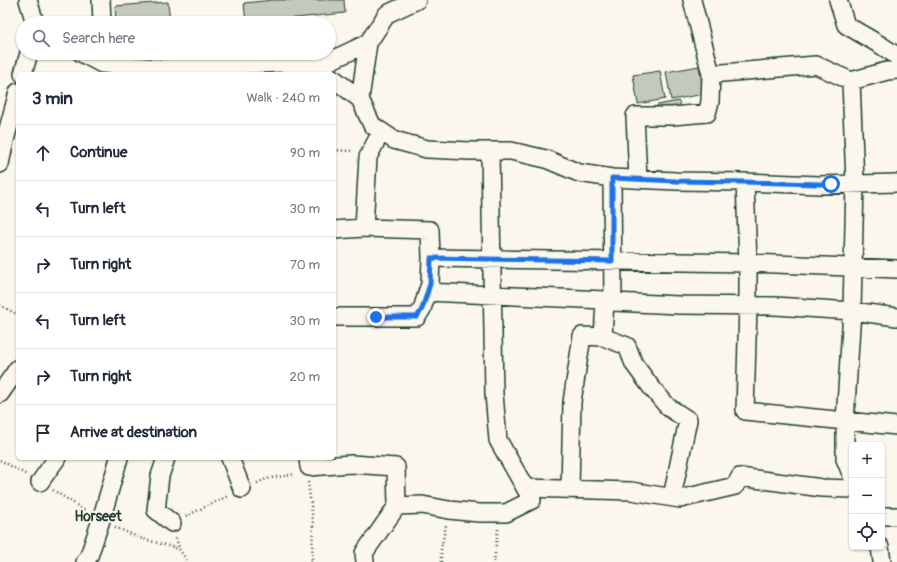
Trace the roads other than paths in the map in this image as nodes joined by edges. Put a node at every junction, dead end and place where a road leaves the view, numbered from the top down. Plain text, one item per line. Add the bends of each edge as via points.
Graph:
1 (28, 0) edge
2 (101, 0) edge
3 (416, 0) edge
4 (692, 0) edge
5 (838, 0) edge
6 (386, 7) edge
7 (33, 16) edge
8 (102, 16) edge
9 (368, 42) junction
10 (897, 56) edge
11 (28, 60) edge
12 (102, 64) edge
13 (322, 70) edge
14 (897, 70) edge
15 (24, 72) edge
16 (712, 74) junction
17 (336, 81) edge
18 (852, 81) junction
19 (16, 99) edge
20 (360, 99) junction
21 (381, 132) junction
22 (490, 151) junction
23 (0, 164) edge
24 (612, 178) junction
25 (638, 179) junction
26 (744, 182) junction
27 (854, 183) junction
28 (897, 183) edge
29 (364, 228) junction
30 (336, 230) edge
31 (431, 258) junction
32 (492, 259) junction
33 (612, 261) junction
34 (748, 263) junction
35 (853, 267) junction
36 (897, 269) edge
37 (427, 292) junction
38 (492, 295) junction
39 (609, 301) junction
40 (748, 306) junction
41 (852, 311) junction
42 (336, 317) edge
43 (897, 317) edge
44 (603, 336) junction
45 (16, 371) edge
46 (0, 394) edge
47 (845, 421) junction
48 (897, 426) edge
49 (56, 460) edge
50 (118, 460) edge
51 (165, 460) edge
52 (231, 460) edge
53 (308, 460) edge
54 (849, 469) edge
55 (40, 482) dead end
56 (525, 488) junction
57 (242, 489) dead end
58 (570, 489) junction
59 (849, 489) edge
60 (672, 497) junction
61 (397, 506) junction
62 (885, 516) edge
63 (897, 516) edge
64 (172, 523) dead end
65 (880, 550) edge
66 (85, 562) edge
67 (365, 562) edge
68 (882, 562) edge

1 - 7 street
2 - 8 street
3 - 6 street
4 - 16 street
5 - 10 street via 846,26
6 - 9 street
9 - 13 street
9 - 20 street
11 - 15 street
12 - 13 street via 164,68 284,63
14 - 18 street
16 - 18 street via 816,65
16 - 25 street via 707,114 635,116
17 - 20 street
18 - 27 street
19 - 23 street
20 - 21 street via 372,125
21 - 22 street via 394,140 427,148
21 - 29 street via 368,157
22 - 24 street via 511,151 546,159 579,173
22 - 32 street
24 - 25 street
24 - 33 street
25 - 26 street
26 - 27 street
26 - 34 street
27 - 28 street
27 - 35 street
29 - 30 street
29 - 31 street via 430,230
31 - 32 street
31 - 37 street via 430,284
32 - 33 street
32 - 38 street
33 - 34 street
33 - 39 street
34 - 35 street
34 - 40 street
35 - 36 street
35 - 41 street
37 - 38 street
37 - 42 street via 417,317
38 - 39 street
38 - 56 street via 494,394 498,440
39 - 40 street
39 - 44 street
40 - 41 street
40 - 47 street via 745,411
41 - 43 street
41 - 47 street
44 - 58 street via 582,336 572,402
44 - 60 street via 627,346 634,364 651,387 668,406 688,420
45 - 46 street
47 - 48 street
47 - 54 street via 845,459
49 - 55 street
50 - 66 street via 101,520
51 - 64 street via 160,476 156,510
52 - 57 street
53 - 61 street via 309,467 352,464 396,467
56 - 58 street
56 - 61 street via 532,500 506,513 450,510 422,505
58 - 60 street via 631,491
59 - 60 street via 822,488 740,477 735,486 680,499
61 - 67 street via 364,553
62 - 63 street
65 - 68 street

